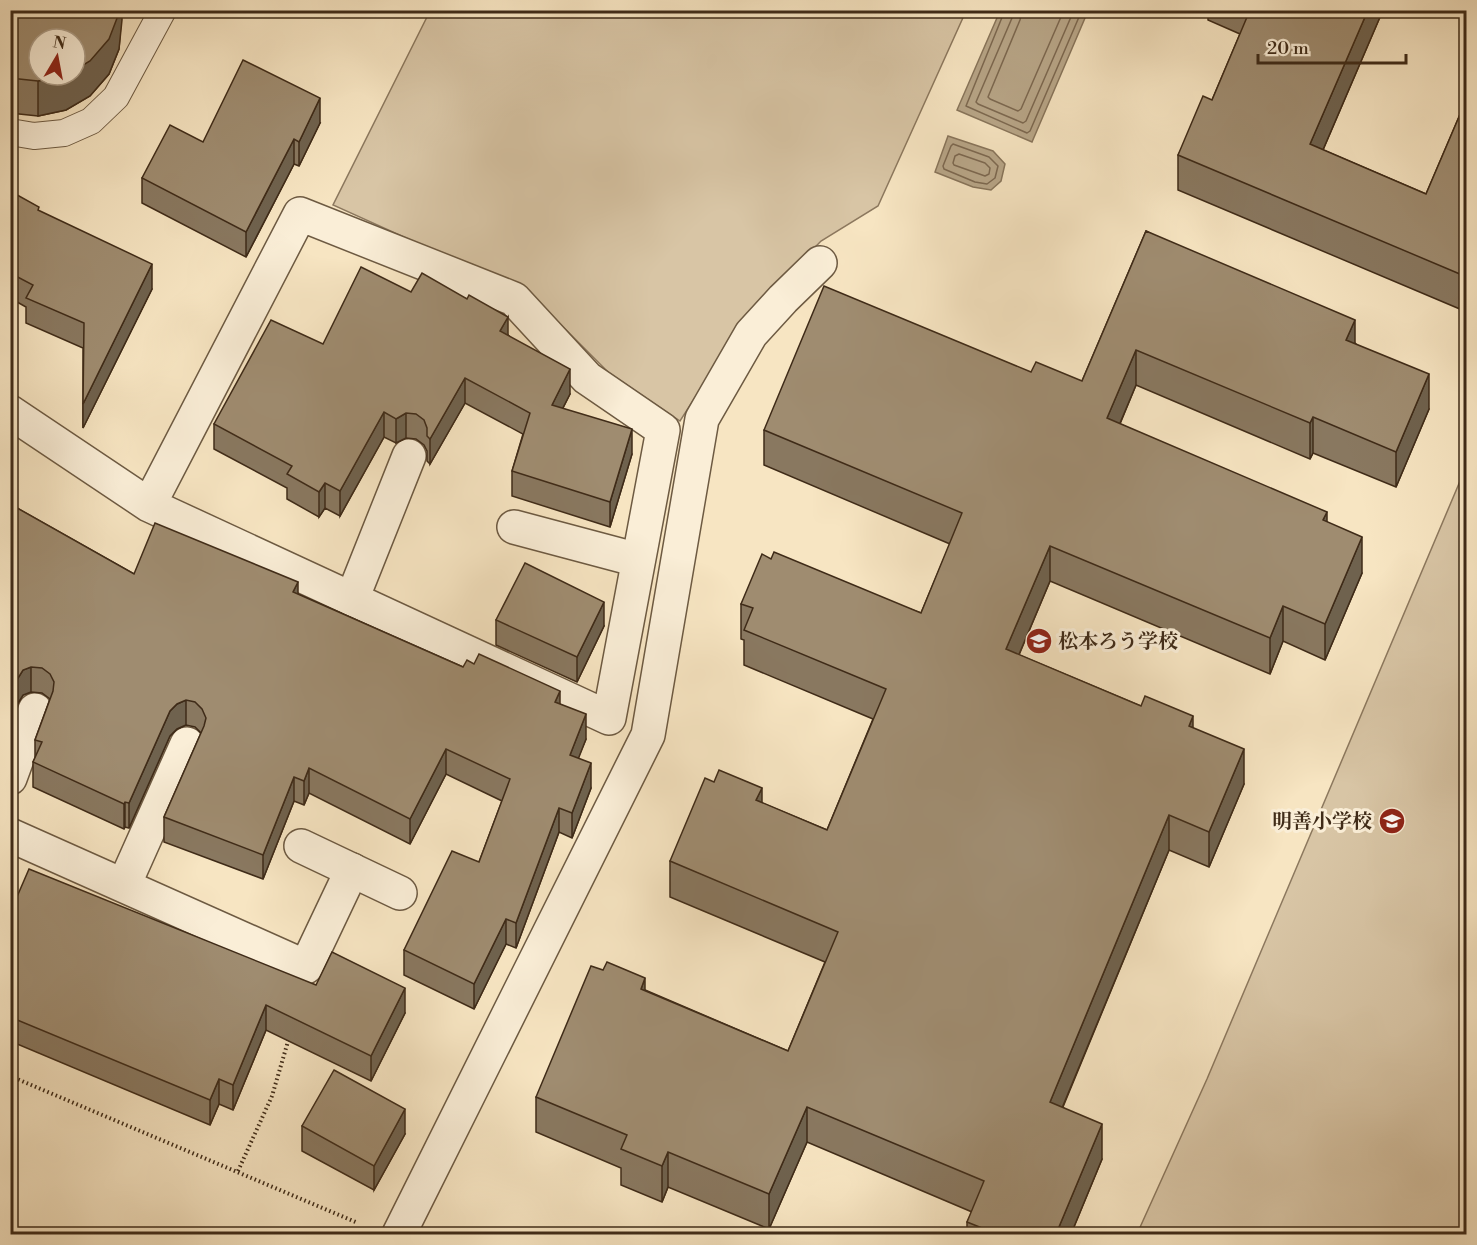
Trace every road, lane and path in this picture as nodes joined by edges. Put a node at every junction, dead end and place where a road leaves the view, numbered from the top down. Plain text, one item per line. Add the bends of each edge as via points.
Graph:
1 (163, 10) edge
2 (10, 132) edge
3 (820, 263) dead end
4 (10, 412) edge
5 (409, 456) dead end
6 (149, 505) junction
7 (514, 527) dead end
8 (638, 560) junction
9 (352, 599) junction
10 (35, 710) dead end
11 (187, 744) dead end
12 (10, 778) edge
13 (10, 835) edge
14 (301, 846) dead end
15 (352, 870) junction
16 (124, 885) junction
17 (400, 893) dead end
18 (291, 1031) edge
19 (10, 1076) edge
20 (238, 1172) junction
21 (361, 1224) dead end
22 (399, 1234) edge

1 - 2 lane via 116,97 91,121 64,133 34,136
3 - 22 street via 751,334 702,419 648,735
4 - 6 street
5 - 9 street
6 - 8 street via 300,214 514,299 587,378 663,430
6 - 9 street
7 - 8 street
8 - 9 street via 609,718
10 - 12 street
11 - 16 street
13 - 16 street
14 - 15 street
15 - 16 street via 306,967
15 - 17 street
18 - 20 path via 272,1096
19 - 20 path
20 - 21 path

